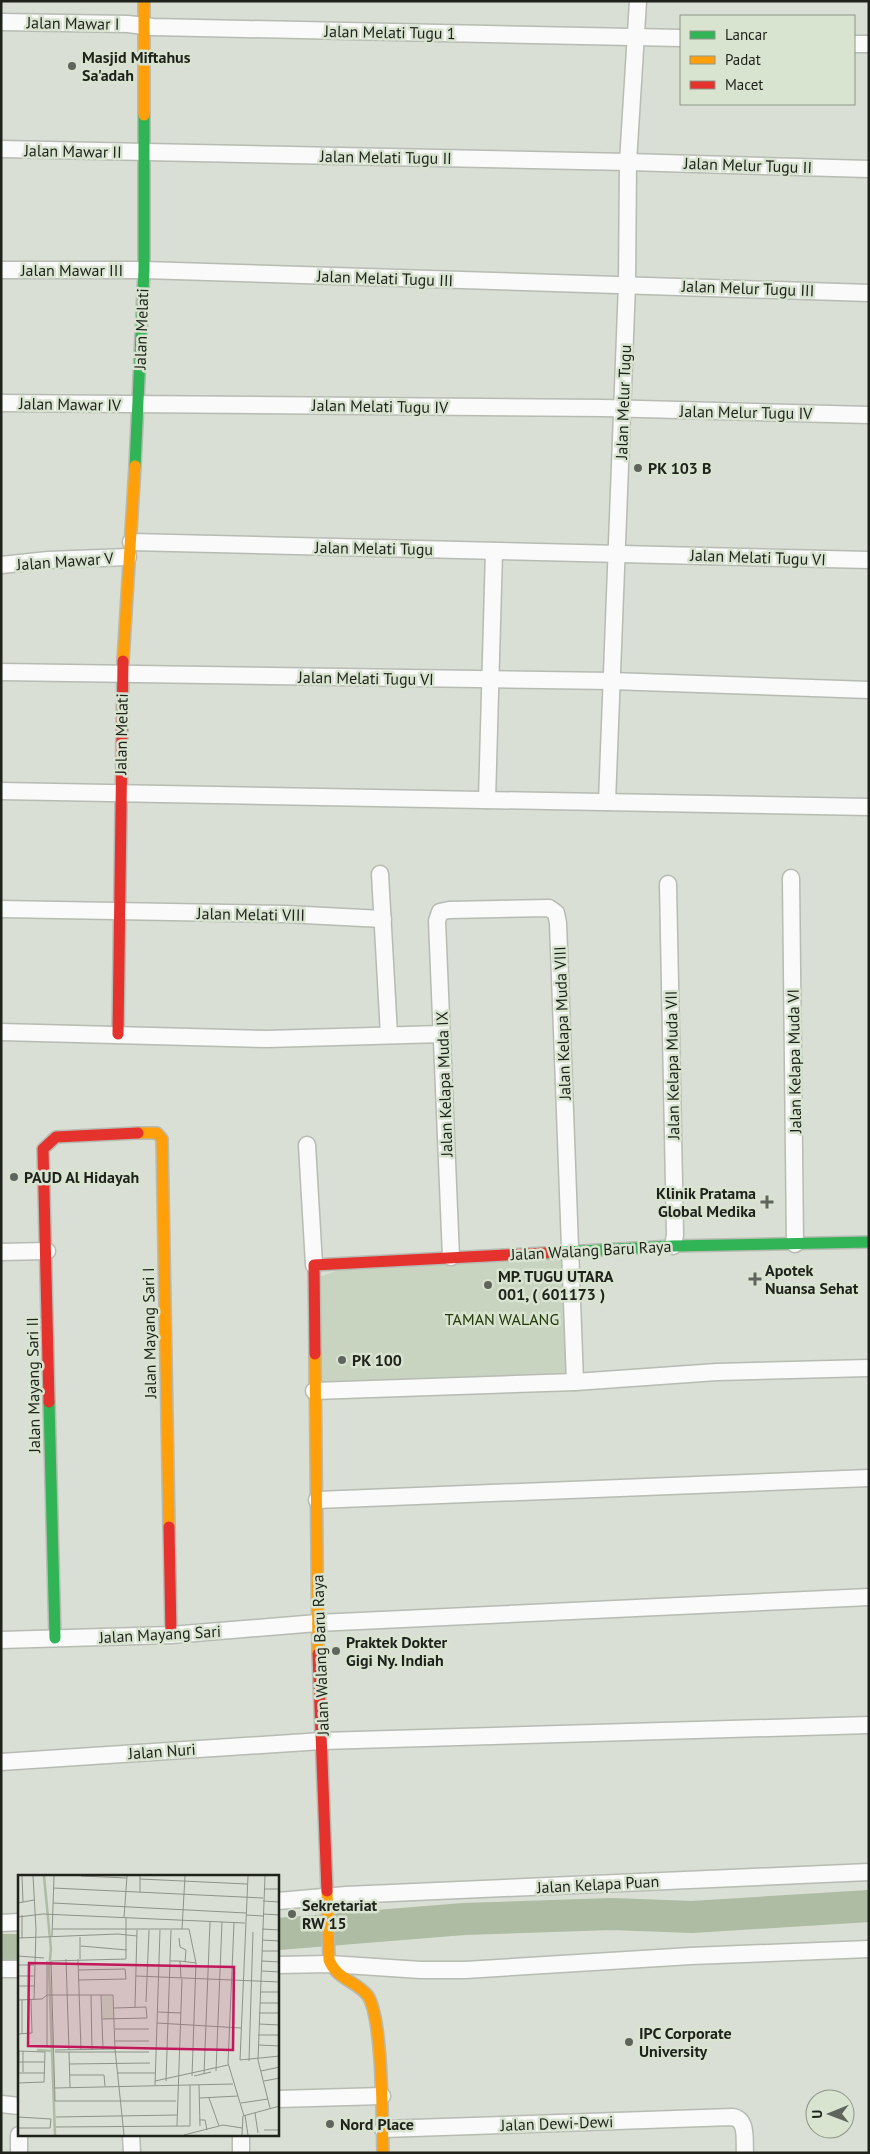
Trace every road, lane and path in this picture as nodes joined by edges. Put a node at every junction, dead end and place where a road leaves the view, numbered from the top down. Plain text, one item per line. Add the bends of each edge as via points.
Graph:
1 (144, 1) edge
2 (638, 1) edge
3 (1, 22) edge
4 (144, 26) junction
5 (636, 37) junction
6 (680, 38) edge
7 (855, 44) edge
8 (869, 44) edge
9 (1, 149) edge
10 (144, 152) junction
11 (628, 162) junction
12 (869, 169) edge
13 (1, 270) edge
14 (144, 270) junction
15 (627, 284) junction
16 (869, 292) edge
17 (1, 403) edge
18 (138, 405) junction
19 (622, 409) junction
20 (869, 415) edge
21 (130, 549) junction
22 (494, 551) junction
23 (617, 552) junction
24 (869, 560) edge
25 (1, 565) edge
26 (1, 672) edge
27 (122, 674) junction
28 (491, 680) junction
29 (611, 681) junction
30 (869, 690) edge
31 (1, 791) edge
32 (120, 793) junction
33 (487, 800) junction
34 (607, 802) junction
35 (869, 807) edge
36 (380, 874) dead end
37 (791, 878) dead end
38 (668, 884) dead end
39 (1, 909) edge
40 (119, 911) junction
41 (440, 912) joint
42 (383, 919) junction
43 (1, 1032) edge
44 (118, 1034) junction
45 (442, 1034) junction
46 (389, 1035) junction
47 (56, 1137) joint
48 (307, 1144) dead end
49 (869, 1242) edge
50 (795, 1244) junction
51 (673, 1246) junction
52 (46, 1251) junction
53 (1, 1252) edge
54 (571, 1252) junction
55 (451, 1257) junction
56 (314, 1266) junction
57 (869, 1368) edge
58 (575, 1382) junction
59 (314, 1391) junction
60 (869, 1478) edge
61 (317, 1500) junction
62 (869, 1597) edge
63 (318, 1623) junction
64 (171, 1635) junction
65 (55, 1638) junction
66 (1, 1640) edge
67 (869, 1725) edge
68 (322, 1741) junction
69 (1, 1762) edge
70 (869, 1872) edge
71 (327, 1898) junction
72 (279, 1901) edge
73 (18, 1922) edge
74 (1, 1923) edge
75 (869, 1949) edge
76 (330, 1962) junction
77 (279, 1965) edge
78 (1, 1969) edge
79 (18, 1969) edge
80 (382, 2096) junction
81 (279, 2099) edge
82 (383, 2129) junction
83 (19, 2136) edge
84 (131, 2136) edge
85 (241, 2136) edge
86 (20, 2153) edge
87 (132, 2153) edge
88 (241, 2153) edge
89 (383, 2153) edge
90 (745, 2153) edge

1 - 4 street, Jalan Melati
2 - 5 street, Jalan Melur Tugu
3 - 4 street, Jalan Mawar I
4 - 5 street, Jalan Melati Tugu 1
4 - 10 street, Jalan Melati
5 - 6 street, Jalan Melati Tugu 1
5 - 11 street, Jalan Melur Tugu
7 - 8 street
9 - 10 street, Jalan Mawar II
10 - 11 street, Jalan Melati Tugu II
10 - 14 street, Jalan Melati
11 - 12 street, Jalan Melur Tugu II
11 - 15 street, Jalan Melur Tugu
13 - 14 street, Jalan Mawar III
14 - 15 street, Jalan Melati Tugu III
14 - 18 street, Jalan Melati
15 - 16 street, Jalan Melur Tugu III
15 - 19 street, Jalan Melur Tugu
17 - 18 street, Jalan Mawar IV
18 - 19 street, Jalan Melati Tugu IV
18 - 21 street, Jalan Melati
19 - 20 street, Jalan Melur Tugu IV
19 - 23 street, Jalan Melur Tugu
21 - 22 street, Jalan Melati Tugu
21 - 25 street, Jalan Mawar V
21 - 27 street, Jalan Melati
22 - 23 street, Jalan Melati Tugu
22 - 28 street
23 - 24 street, Jalan Melati Tugu VI
23 - 29 street, Jalan Melur Tugu
26 - 27 street, Jalan Melati Tugu VI
27 - 28 street, Jalan Melati Tugu VI
27 - 32 street, Jalan Melati
28 - 29 street, Jalan Melati Tugu VI
28 - 33 street
29 - 30 street, Jalan Melati Tugu VI
29 - 34 street, Jalan Melur Tugu
31 - 32 street
32 - 33 street
32 - 40 street, Jalan Melati
33 - 34 street
34 - 35 street
36 - 42 street
37 - 50 street, Jalan Kelapa Muda VI
38 - 51 street, Jalan Kelapa Muda VII
39 - 40 street, Jalan Melati VIII
40 - 42 street, Jalan Melati VIII
40 - 44 street, Jalan Melati
41 - 45 street, Jalan Kelapa Muda IX via 436,921
41 - 54 street, Jalan Kelapa Muda VIII via 549,908 556,913
42 - 46 street
43 - 44 street
44 - 46 street via 267,1039
45 - 46 street
45 - 55 street, Jalan Kelapa Muda IX
47 - 52 street, Jalan Mayang Sari II via 43,1149
47 - 64 street, Jalan Mayang Sari I via 157,1133 162,1140
48 - 56 street, Jalan Walang Baru Raya
49 - 50 street, Jalan Walang Baru Raya
50 - 51 street, Jalan Walang Baru Raya
51 - 54 street, Jalan Walang Baru Raya
52 - 53 street
52 - 65 street, Jalan Mayang Sari II
54 - 55 street, Jalan Walang Baru Raya
54 - 58 street
55 - 56 street, Jalan Walang Baru Raya
56 - 59 street, Jalan Walang Baru Raya
57 - 58 street via 717,1372
58 - 59 street
59 - 61 street, Jalan Walang Baru Raya
60 - 61 street
61 - 63 street, Jalan Walang Baru Raya
62 - 63 street, Jalan Mayang Sari
63 - 64 street, Jalan Mayang Sari
63 - 68 street, Jalan Walang Baru Raya
64 - 65 street, Jalan Mayang Sari
65 - 66 street, Jalan Mayang Sari
67 - 68 street, Jalan Nuri
68 - 69 street, Jalan Nuri
68 - 71 street, Jalan Walang Baru Raya
70 - 71 street, Jalan Kelapa Puan
71 - 72 street, Jalan Kelapa Puan
71 - 76 street, Jalan Walang Baru Raya
73 - 74 street
75 - 76 street via 464,1970 421,1970
76 - 77 street
76 - 80 street via 340,1977 367,1995 375,2013
78 - 79 street
80 - 81 street
80 - 82 street
82 - 89 street
82 - 90 street, Jalan Dewi-Dewi via 732,2117 744,2125
83 - 86 street
84 - 87 street
85 - 88 street

